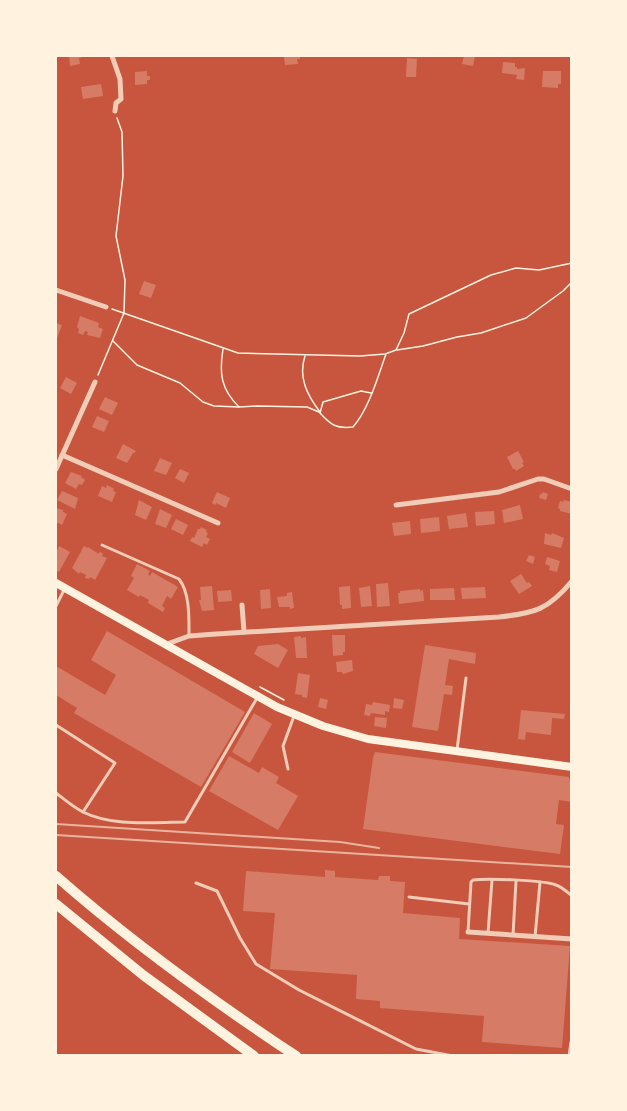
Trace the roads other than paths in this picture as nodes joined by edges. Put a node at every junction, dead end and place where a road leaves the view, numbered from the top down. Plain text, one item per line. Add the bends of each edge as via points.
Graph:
1 (112, 56) edge
2 (115, 111) road end
3 (56, 290) edge
4 (106, 307) road end
5 (95, 382) road end
6 (62, 455) junction
7 (56, 468) edge
8 (572, 489) edge
9 (396, 505) dead end
10 (218, 523) dead end
11 (102, 545) dead end
12 (572, 581) edge
13 (56, 583) edge
14 (65, 588) junction
15 (242, 605) dead end
16 (56, 606) edge
17 (244, 632) junction
18 (189, 636) junction
19 (166, 644) junction
20 (466, 678) dead end
21 (258, 696) junction
22 (294, 714) junction
23 (56, 725) edge
24 (456, 752) junction
25 (572, 767) edge
26 (288, 769) dead end
27 (56, 794) edge
28 (82, 812) junction
29 (56, 876) edge
30 (492, 880) junction
31 (516, 881) junction
32 (540, 882) junction
33 (196, 883) dead end
34 (572, 896) edge
35 (409, 897) dead end
36 (56, 904) edge
37 (469, 904) junction
38 (468, 932) joint
39 (488, 933) junction
40 (513, 935) junction
41 (535, 937) junction
42 (572, 939) edge
43 (572, 1042) edge
44 (571, 1053) edge
45 (254, 1056) edge
46 (297, 1056) edge
47 (453, 1056) edge

1 - 2 street via 120,79 121,99
3 - 4 street
5 - 6 street
6 - 7 street
6 - 10 street
8 - 9 street via 544,478 499,492
11 - 18 lane via 179,579 184,586
12 - 17 street via 546,606 521,615
13 - 14 main road
14 - 16 lane
14 - 19 main road
15 - 17 street
17 - 18 street
18 - 19 street
19 - 21 main road
20 - 24 lane
21 - 22 main road
21 - 28 lane via 185,822 104,820
22 - 24 main road via 353,735
22 - 26 lane via 283,746
23 - 28 lane via 115,763
24 - 25 main road
27 - 28 lane
29 - 46 highway via 201,990
30 - 31 lane
30 - 37 lane via 471,882
30 - 39 lane
31 - 32 lane
31 - 40 lane
32 - 34 lane via 554,884
32 - 41 lane
33 - 47 lane via 217,891 256,964 416,1049
35 - 37 lane
36 - 45 highway via 142,975
37 - 38 lane
38 - 39 street
39 - 40 street
40 - 41 street
41 - 42 street
43 - 44 street

